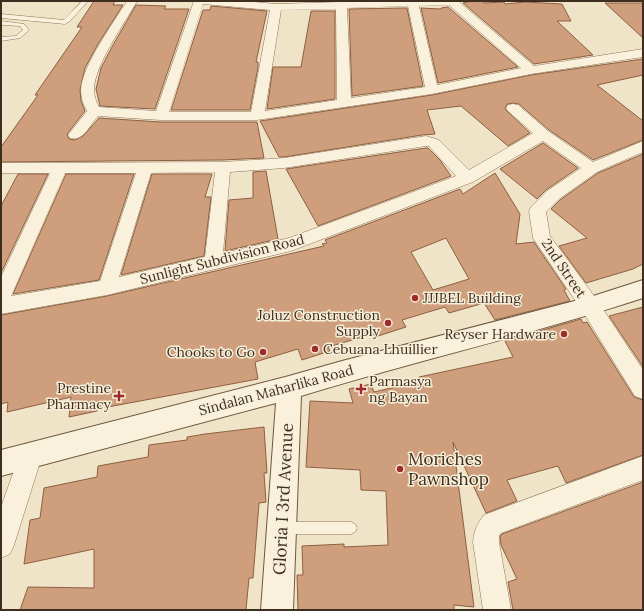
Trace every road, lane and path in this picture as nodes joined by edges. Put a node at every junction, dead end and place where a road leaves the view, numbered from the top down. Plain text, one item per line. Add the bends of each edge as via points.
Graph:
1 (85, 1) edge
2 (132, 1) edge
3 (199, 1) edge
4 (205, 1) edge
5 (451, 1) edge
6 (413, 4) junction
7 (341, 5) junction
8 (276, 7) junction
9 (1, 16) edge
10 (1, 23) edge
11 (1, 39) edge
12 (643, 53) edge
13 (531, 70) junction
14 (432, 90) junction
15 (344, 102) junction
16 (513, 108) dead end
17 (94, 111) junction
18 (160, 116) junction
19 (257, 116) junction
20 (543, 134) junction
21 (75, 135) dead end
22 (643, 146) edge
23 (145, 167) junction
24 (223, 167) junction
25 (1, 168) edge
26 (60, 168) junction
27 (592, 168) junction
28 (468, 178) junction
29 (213, 262) junction
30 (107, 286) junction
31 (643, 289) edge
32 (1, 297) edge
33 (1, 306) edge
34 (590, 306) junction
35 (289, 388) junction
36 (643, 389) edge
37 (30, 456) junction
38 (1, 463) edge
39 (643, 468) edge
40 (282, 528) junction
41 (351, 528) dead end
42 (1, 545) edge
43 (277, 610) edge
44 (497, 610) edge

1 - 9 lane via 65,22
2 - 17 street via 100,58 88,88 90,106
3 - 18 street
4 - 8 street
5 - 6 street
5 - 13 street
6 - 7 street
6 - 14 street
7 - 8 street
7 - 15 street
8 - 19 street
10 - 11 lane via 22,25 26,30 18,37
12 - 13 street
13 - 14 street
14 - 15 street
15 - 19 street
16 - 20 street
17 - 18 street
17 - 21 street
18 - 19 street
20 - 27 street
20 - 28 street, Sunlight Subdivision Road
22 - 27 street, 2nd Street
23 - 24 street
23 - 26 street
23 - 30 street
24 - 28 street via 284,164 426,140 434,143
24 - 29 street
25 - 26 street
26 - 32 street
27 - 34 street, 2nd Street via 553,194 537,211 542,238
28 - 29 street, Sunlight Subdivision Road via 291,244
29 - 30 street, Sunlight Subdivision Road
30 - 33 street, Sunlight Subdivision Road
31 - 34 main road, Sindalan Maharlika Road
34 - 35 main road, Sindalan Maharlika Road
34 - 36 street
35 - 37 main road, Sindalan Maharlika Road
35 - 40 main road, Gloria I 3rd Avenue
37 - 38 main road, Sindalan Maharlika Road
37 - 42 street
39 - 44 street via 493,524 487,531 486,542
40 - 41 lane
40 - 43 main road, Gloria I 3rd Avenue

